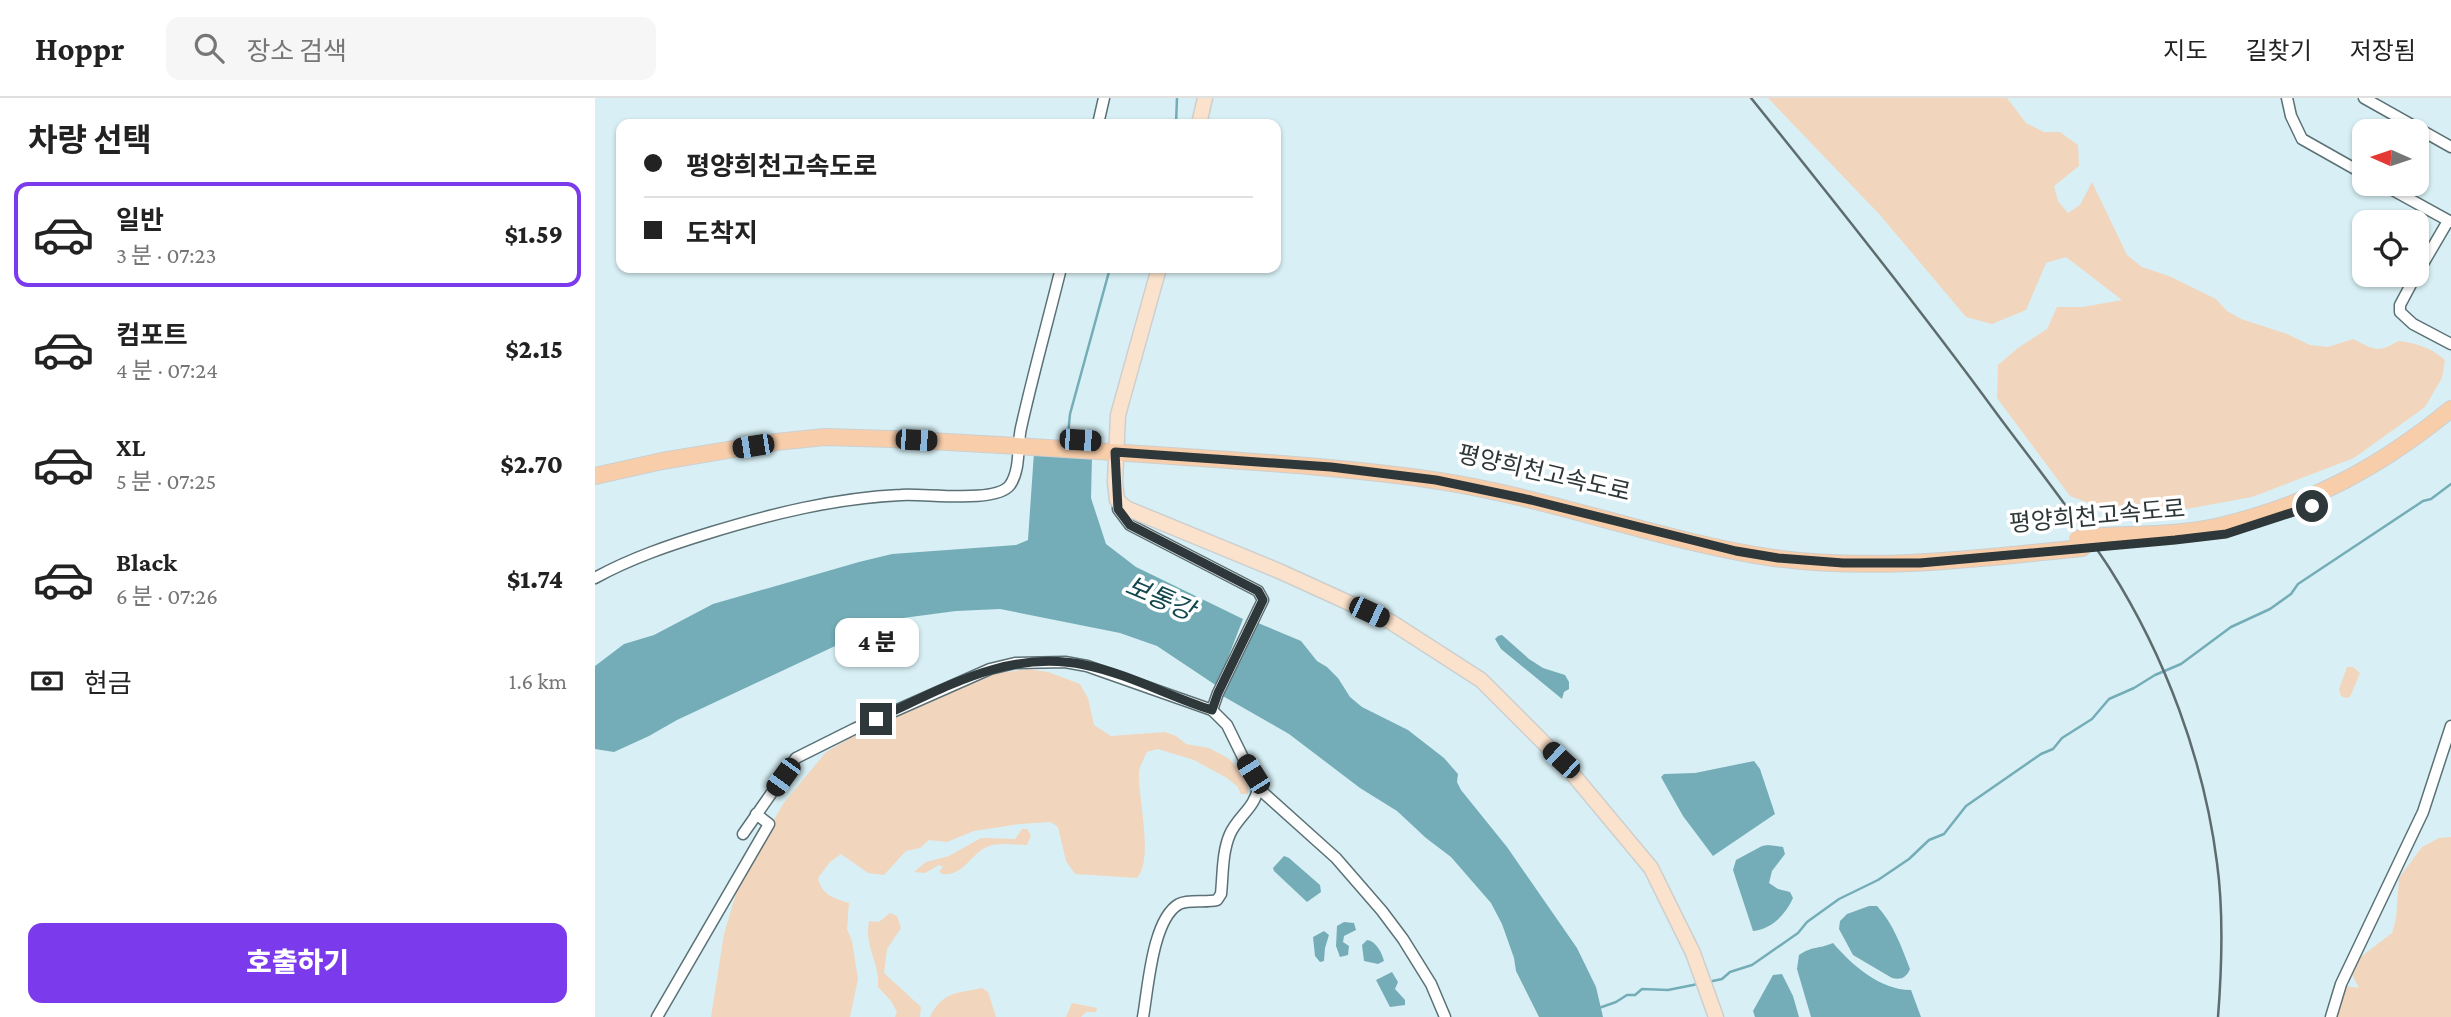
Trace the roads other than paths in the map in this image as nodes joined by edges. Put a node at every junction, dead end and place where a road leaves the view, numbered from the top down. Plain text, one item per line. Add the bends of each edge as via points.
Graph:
1 (1104, 98) edge
2 (1205, 98) edge
3 (2287, 98) edge
4 (2364, 98) edge
5 (1099, 119) edge
6 (1200, 119) edge
7 (2451, 147) edge
8 (2352, 167) edge
9 (2404, 196) edge
10 (2450, 221) edge
11 (2429, 255) edge
12 (1060, 273) edge
13 (1158, 273) edge
14 (2409, 287) edge
15 (2451, 344) edge
16 (2451, 409) edge
17 (2451, 421) edge
18 (1022, 441) junction
19 (1111, 447) junction
20 (595, 465) edge
21 (595, 476) edge
22 (1117, 500) junction
23 (2105, 541) junction
24 (595, 578) edge
25 (1212, 710) junction
26 (2451, 726) edge
27 (1258, 788) junction
28 (756, 814) junction
29 (743, 834) dead end
30 (657, 1017) edge
31 (1143, 1017) edge
32 (1445, 1017) edge
33 (1716, 1017) edge
34 (2331, 1017) edge

1 - 5 street
2 - 6 main road
3 - 8 street via 2302,139
4 - 7 street
9 - 10 street
10 - 11 street
12 - 18 street
13 - 19 main road
14 - 15 street via 2400,312
16 - 23 highway, 평양희천고속도로 via 2385,458 2318,495 2219,526
17 - 23 highway, 평양희천고속도로 via 2332,499 2226,534
18 - 19 highway, 평양희천고속도로
18 - 20 highway, 평양희천고속도로 via 878,429 823,430 668,449
18 - 21 highway, 평양희천고속도로 via 825,437 662,461
18 - 24 street via 1012,481 1001,492 825,503 679,542
19 - 22 main road
19 - 23 highway, 평양희천고속도로, bridge via 1341,460 1432,471 1702,535 1801,550 1912,554
22 - 25 street via 1130,525 1258,591 1263,600
22 - 33 main road via 1126,508 1391,622 1481,680 1561,760 1651,868 1693,953
25 - 27 street via 1227,726
25 - 28 street via 1087,666 1015,663 966,679 796,758
26 - 34 street via 2423,812 2341,984
27 - 31 street via 1251,808 1229,836 1217,900 1179,904 1160,931
27 - 32 street via 1336,858 1382,911 1431,984
28 - 29 street
28 - 30 street via 769,824

